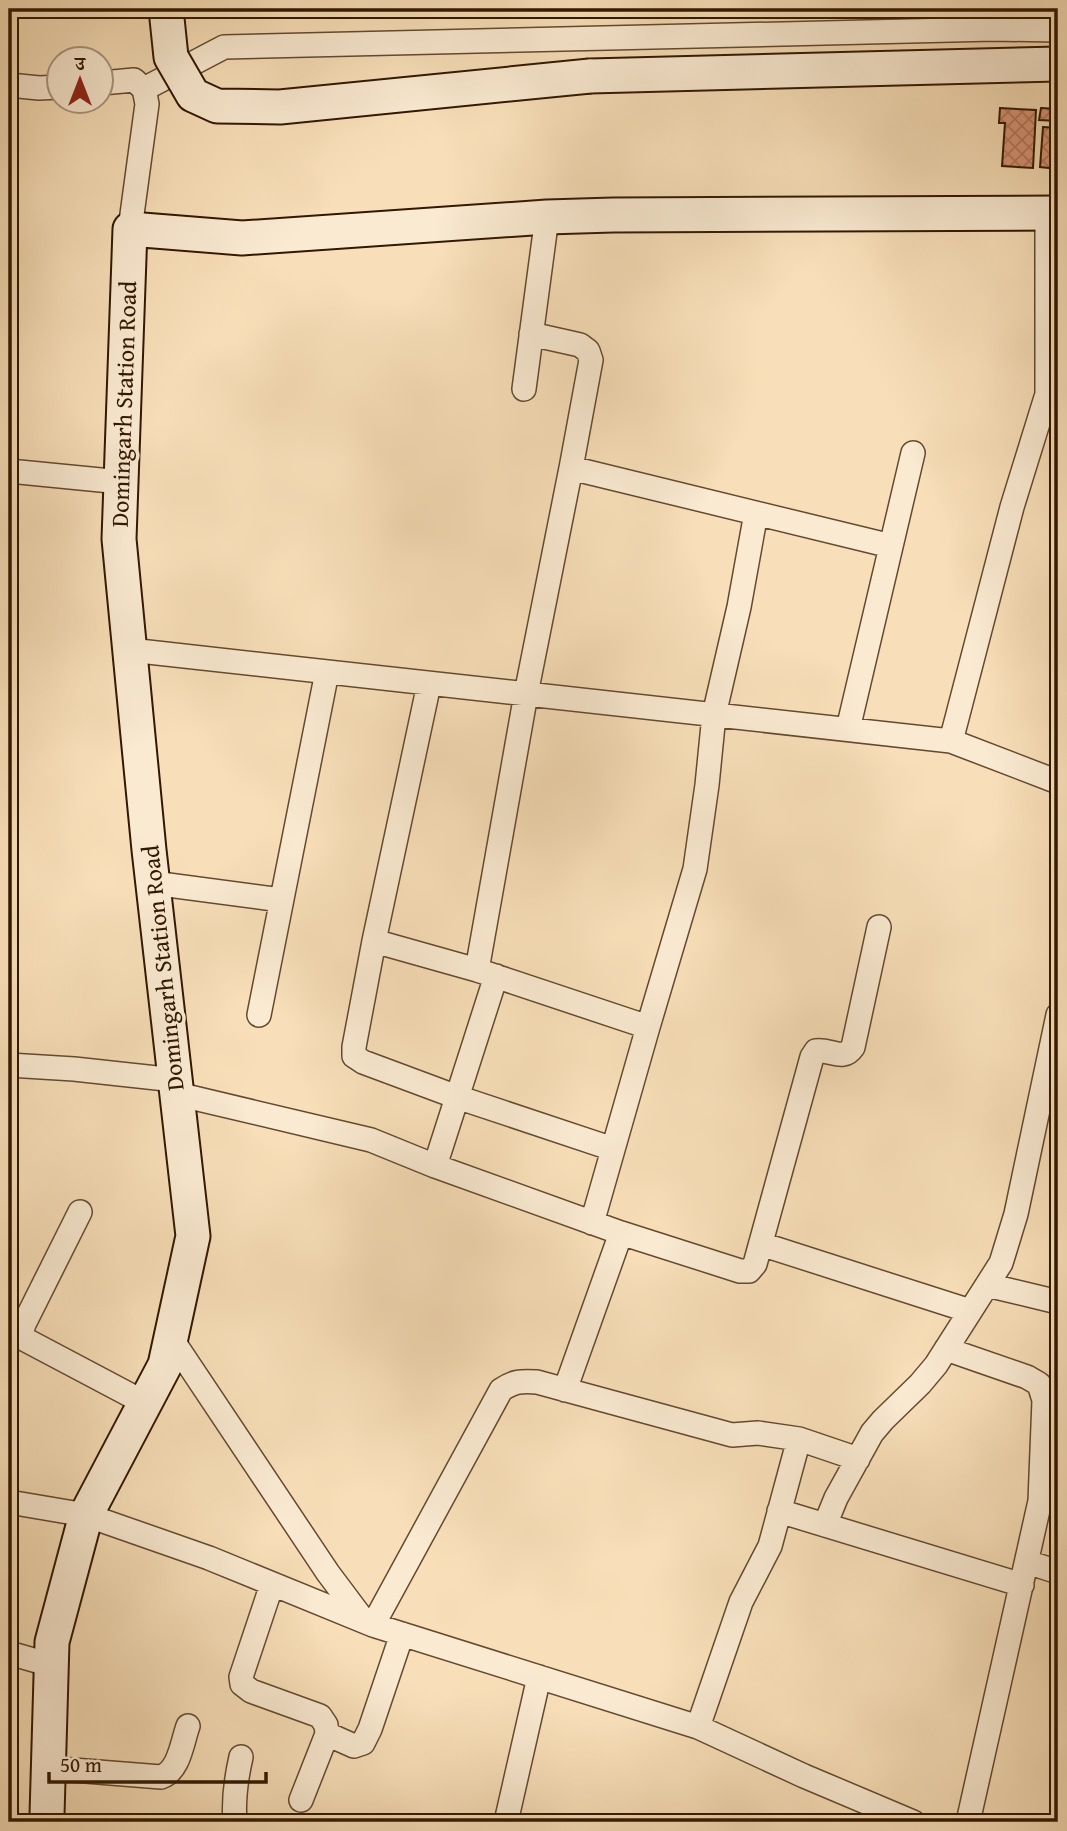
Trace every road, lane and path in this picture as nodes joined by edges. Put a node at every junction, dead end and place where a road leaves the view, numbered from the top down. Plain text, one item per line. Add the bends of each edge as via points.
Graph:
1 (166, 9) edge
2 (1058, 30) edge
3 (1058, 64) edge
4 (116, 82) edge
5 (9, 85) edge
6 (46, 88) edge
7 (144, 89) junction
8 (1053, 213) edge
9 (547, 217) junction
10 (130, 229) junction
11 (531, 334) junction
12 (524, 389) dead end
13 (912, 453) dead end
14 (571, 468) junction
15 (9, 471) edge
16 (121, 482) junction
17 (756, 513) junction
18 (891, 546) junction
19 (130, 650) junction
20 (327, 672) junction
21 (429, 684) junction
22 (526, 694) junction
23 (714, 715) junction
24 (848, 729) junction
25 (951, 741) junction
26 (1058, 782) edge
27 (153, 883) junction
28 (281, 900) junction
29 (879, 927) dead end
30 (374, 941) junction
31 (487, 973) junction
32 (259, 1015) dead end
33 (1058, 1015) edge
34 (648, 1027) junction
35 (9, 1065) edge
36 (176, 1087) junction
37 (457, 1097) junction
38 (613, 1149) junction
39 (435, 1166) junction
40 (80, 1212) dead end
41 (592, 1223) junction
42 (621, 1233) junction
43 (761, 1244) junction
44 (987, 1286) junction
45 (1058, 1302) edge
46 (971, 1311) junction
47 (171, 1338) junction
48 (946, 1349) junction
49 (565, 1390) junction
50 (145, 1403) junction
51 (1051, 1421) edge
52 (799, 1439) junction
53 (858, 1460) junction
54 (9, 1502) edge
55 (779, 1511) junction
56 (86, 1515) junction
57 (825, 1525) junction
58 (1027, 1562) junction
59 (1058, 1572) edge
60 (272, 1584) junction
61 (1021, 1585) junction
62 (369, 1623) junction
63 (402, 1634) junction
64 (9, 1653) edge
65 (51, 1665) junction
66 (539, 1677) junction
67 (188, 1726) dead end
68 (698, 1727) junction
69 (327, 1734) junction
70 (241, 1757) dead end
71 (48, 1768) junction
72 (301, 1800) dead end
73 (906, 1821) edge
74 (48, 1822) edge
75 (235, 1822) edge
76 (506, 1822) edge
77 (968, 1822) edge

1 - 3 street, bridge via 171,57 193,95 217,106 280,107 590,76
2 - 7 street via 224,47
4 - 7 street via 134,80
5 - 6 street
7 - 10 street, Domingarh Station Road via 147,104
8 - 9 street
8 - 25 street via 1047,394 1012,507
9 - 10 street via 242,238
9 - 11 street
10 - 16 street, Domingarh Station Road
11 - 12 street
11 - 14 street via 580,345 591,360
13 - 18 street
14 - 17 street
14 - 22 street
15 - 16 street
16 - 19 street, Domingarh Station Road via 119,538
17 - 18 street
17 - 23 street
18 - 24 street
19 - 20 street
19 - 27 street, Domingarh Station Road
20 - 21 street
20 - 28 street
21 - 22 street
21 - 30 street
22 - 23 street
22 - 31 street
23 - 24 street
23 - 34 street via 695,869
24 - 25 street
25 - 26 street
27 - 28 street
27 - 36 street, Domingarh Station Road
28 - 32 street
29 - 43 street via 853,1047 841,1056 825,1050 812,1057
30 - 31 street
30 - 37 street via 355,1056
31 - 34 street
31 - 37 street
33 - 44 street via 1016,1214 1001,1263
34 - 38 street
35 - 36 street via 74,1069
36 - 39 street via 362,1137
36 - 47 street, Domingarh Station Road via 193,1236
37 - 38 street
37 - 39 street
38 - 41 street
39 - 41 street
40 - 50 street via 24,1324 24,1339
41 - 42 street
42 - 43 street via 740,1272 755,1264
42 - 49 street
43 - 46 street
44 - 45 street
44 - 46 street
46 - 48 street
47 - 50 street, Domingarh Station Road via 165,1365
47 - 62 street via 328,1573
48 - 51 street via 1039,1384
48 - 53 street via 920,1384 872,1433
49 - 52 street via 732,1435 758,1433
49 - 62 street via 520,1381 501,1390
50 - 56 street, Domingarh Station Road
51 - 58 street
52 - 53 street
52 - 55 street
53 - 57 street
54 - 56 street
55 - 57 street
55 - 68 street via 770,1546 741,1602
56 - 60 street
56 - 65 street, Domingarh Station Road via 52,1642
57 - 61 street
58 - 59 street
58 - 61 street
60 - 62 street
60 - 69 street via 242,1684 320,1716
61 - 77 street
62 - 63 street
63 - 66 street
63 - 69 street via 363,1743 355,1746
64 - 65 street
65 - 71 street, Domingarh Station Road
66 - 68 street
66 - 76 street
67 - 71 street via 175,1765 161,1777
68 - 73 street
69 - 72 street
70 - 75 street via 235,1782
71 - 74 street, Domingarh Station Road

